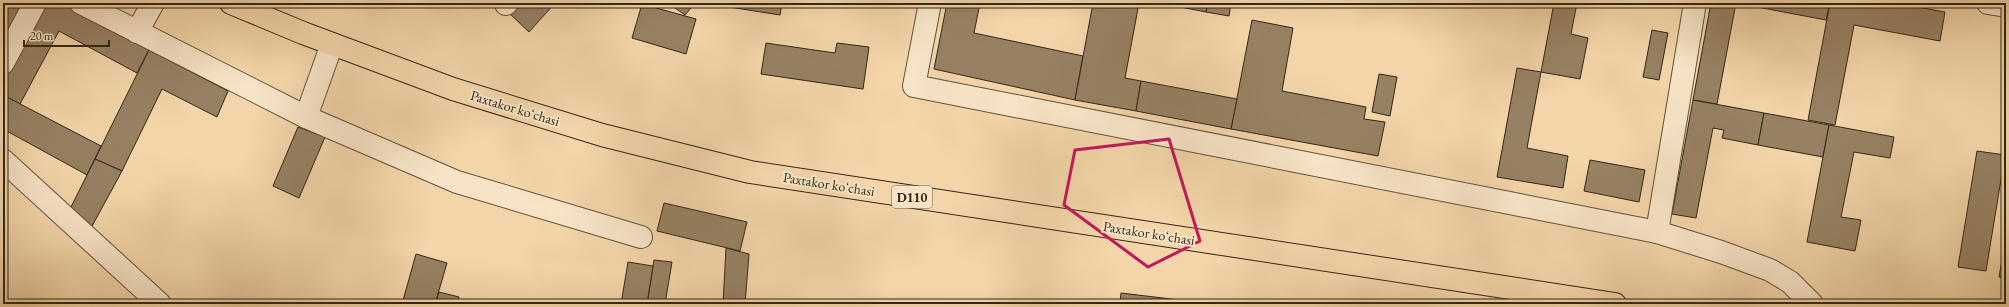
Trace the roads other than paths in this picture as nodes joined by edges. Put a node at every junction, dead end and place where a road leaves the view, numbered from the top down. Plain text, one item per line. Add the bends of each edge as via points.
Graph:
1 (35, 3) edge
2 (81, 3) edge
3 (153, 3) edge
4 (231, 3) edge
5 (930, 3) edge
6 (1695, 3) edge
7 (1988, 3) edge
8 (2006, 6) edge
9 (137, 32) junction
10 (332, 44) junction
11 (3, 63) edge
12 (306, 117) junction
13 (3, 160) edge
14 (1657, 232) junction
15 (640, 238) dead end
16 (160, 304) edge
17 (1615, 304) edge
18 (1812, 304) edge

1 - 11 street
2 - 9 street
3 - 9 street
4 - 10 main road, Paxtakor koʻchasi / D110
5 - 14 street via 914,86
6 - 14 street
7 - 8 street
9 - 12 street
10 - 12 street
10 - 17 main road, Paxtakor koʻchasi / D110 via 453,89 595,133 750,172
12 - 15 street via 458,182
13 - 16 street
14 - 18 street via 1770,270 1790,282

